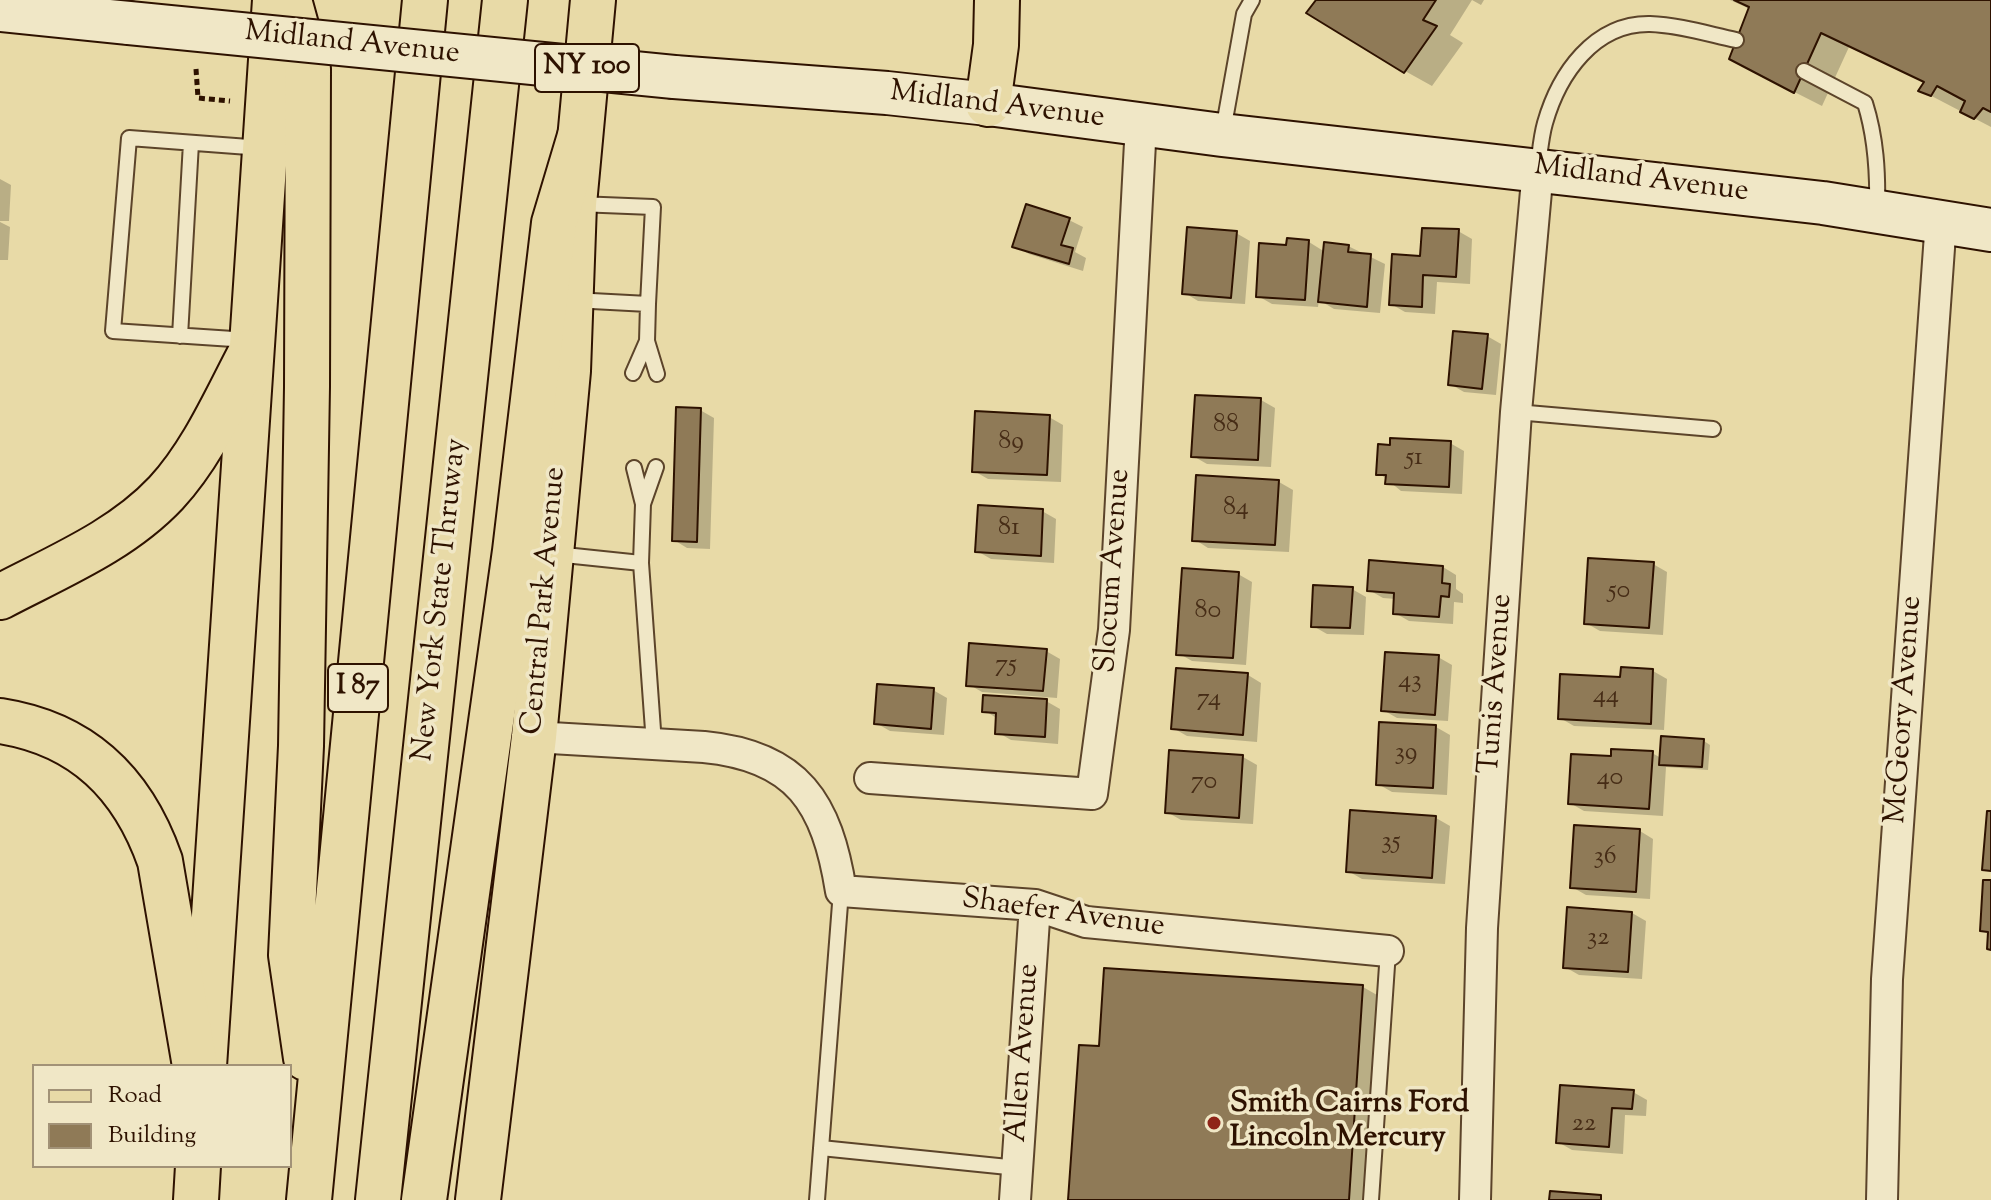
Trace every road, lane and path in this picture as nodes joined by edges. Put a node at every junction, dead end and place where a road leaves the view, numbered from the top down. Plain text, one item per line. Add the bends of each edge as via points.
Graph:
1 (275, 0) edge
2 (289, 0) edge
3 (425, 0) edge
4 (505, 0) edge
5 (593, 0) edge
6 (997, 0) edge
7 (1252, 0) edge
8 (0, 10) edge
9 (1736, 40) dead end
10 (1804, 71) dead end
11 (988, 104) junction
12 (1141, 124) junction
13 (1222, 135) junction
14 (580, 136) junction
15 (191, 143) junction
16 (265, 148) junction
17 (1538, 169) junction
18 (574, 204) junction
19 (1877, 210) junction
20 (1941, 220) junction
21 (1991, 230) edge
22 (570, 299) junction
23 (648, 304) junction
24 (180, 336) junction
25 (647, 341) junction
26 (252, 346) junction
27 (633, 373) dead end
28 (657, 374) dead end
29 (1516, 412) junction
30 (1713, 429) dead end
31 (656, 467) dead end
32 (634, 468) dead end
33 (643, 504) junction
34 (551, 554) junction
35 (641, 563) junction
36 (0, 597) edge
37 (0, 721) edge
38 (534, 737) junction
39 (654, 744) junction
40 (870, 778) dead end
41 (841, 891) junction
42 (1035, 905) junction
43 (1388, 951) joint
44 (195, 1064) edge
45 (204, 1064) edge
46 (316, 1128) junction
47 (821, 1148) junction
48 (198, 1168) edge
49 (1018, 1168) junction
50 (196, 1200) edge
51 (309, 1200) edge
52 (378, 1200) edge
53 (424, 1200) edge
54 (478, 1200) edge
55 (817, 1200) edge
56 (1015, 1200) edge
57 (1371, 1200) edge
58 (1475, 1200) edge
59 (1882, 1200) edge

1 - 16 main road
2 - 46 main road via 308,69 301,730 291,955
3 - 46 main road, I 87
4 - 52 main road, New York State Thruway / I 87
5 - 14 main road, Central Park Avenue / NY 100
6 - 11 main road
7 - 13 lane via 1244,14
8 - 11 street, Midland Avenue, bridge
9 - 17 lane via 1647,24 1596,40 1563,79 1545,123
10 - 19 lane via 1865,103 1875,144
11 - 12 street, Midland Avenue
12 - 13 street, Midland Avenue
12 - 40 street, Slocum Avenue via 1114,630 1092,794
13 - 17 street, Midland Avenue
14 - 18 main road, Central Park Avenue
14 - 53 main road via 554,223 515,551
15 - 16 lane
15 - 24 lane via 184,182
15 - 24 lane via 129,138 132,178 125,270 113,331
16 - 26 main road
17 - 19 street, Midland Avenue
17 - 29 street, Tunis Avenue
18 - 22 main road, Central Park Avenue
18 - 23 lane via 653,207
19 - 20 street, Midland Avenue
20 - 21 street, Midland Avenue
20 - 59 street, McGeory Avenue via 1887,979
22 - 23 lane
22 - 34 main road, Central Park Avenue
23 - 25 lane
24 - 26 lane
25 - 27 lane
25 - 28 lane
26 - 36 main road via 202,442 166,493 112,537
26 - 45 main road
29 - 30 lane
29 - 58 street, Tunis Avenue via 1482,928
31 - 33 lane
32 - 33 lane
33 - 35 lane
34 - 35 lane
34 - 38 main road, Central Park Avenue
35 - 39 lane
37 - 44 main road via 40,730 75,747 132,799 160,861
38 - 39 street
38 - 54 main road, Central Park Avenue
39 - 41 street via 757,757 800,785 825,824
41 - 42 street, Shaefer Avenue
41 - 47 lane
42 - 43 street, Shaefer Avenue via 1086,922
42 - 49 street, Allen Avenue
43 - 57 lane
46 - 51 main road, I 87
47 - 49 lane
47 - 55 lane
48 - 50 main road
49 - 56 street, Allen Avenue

